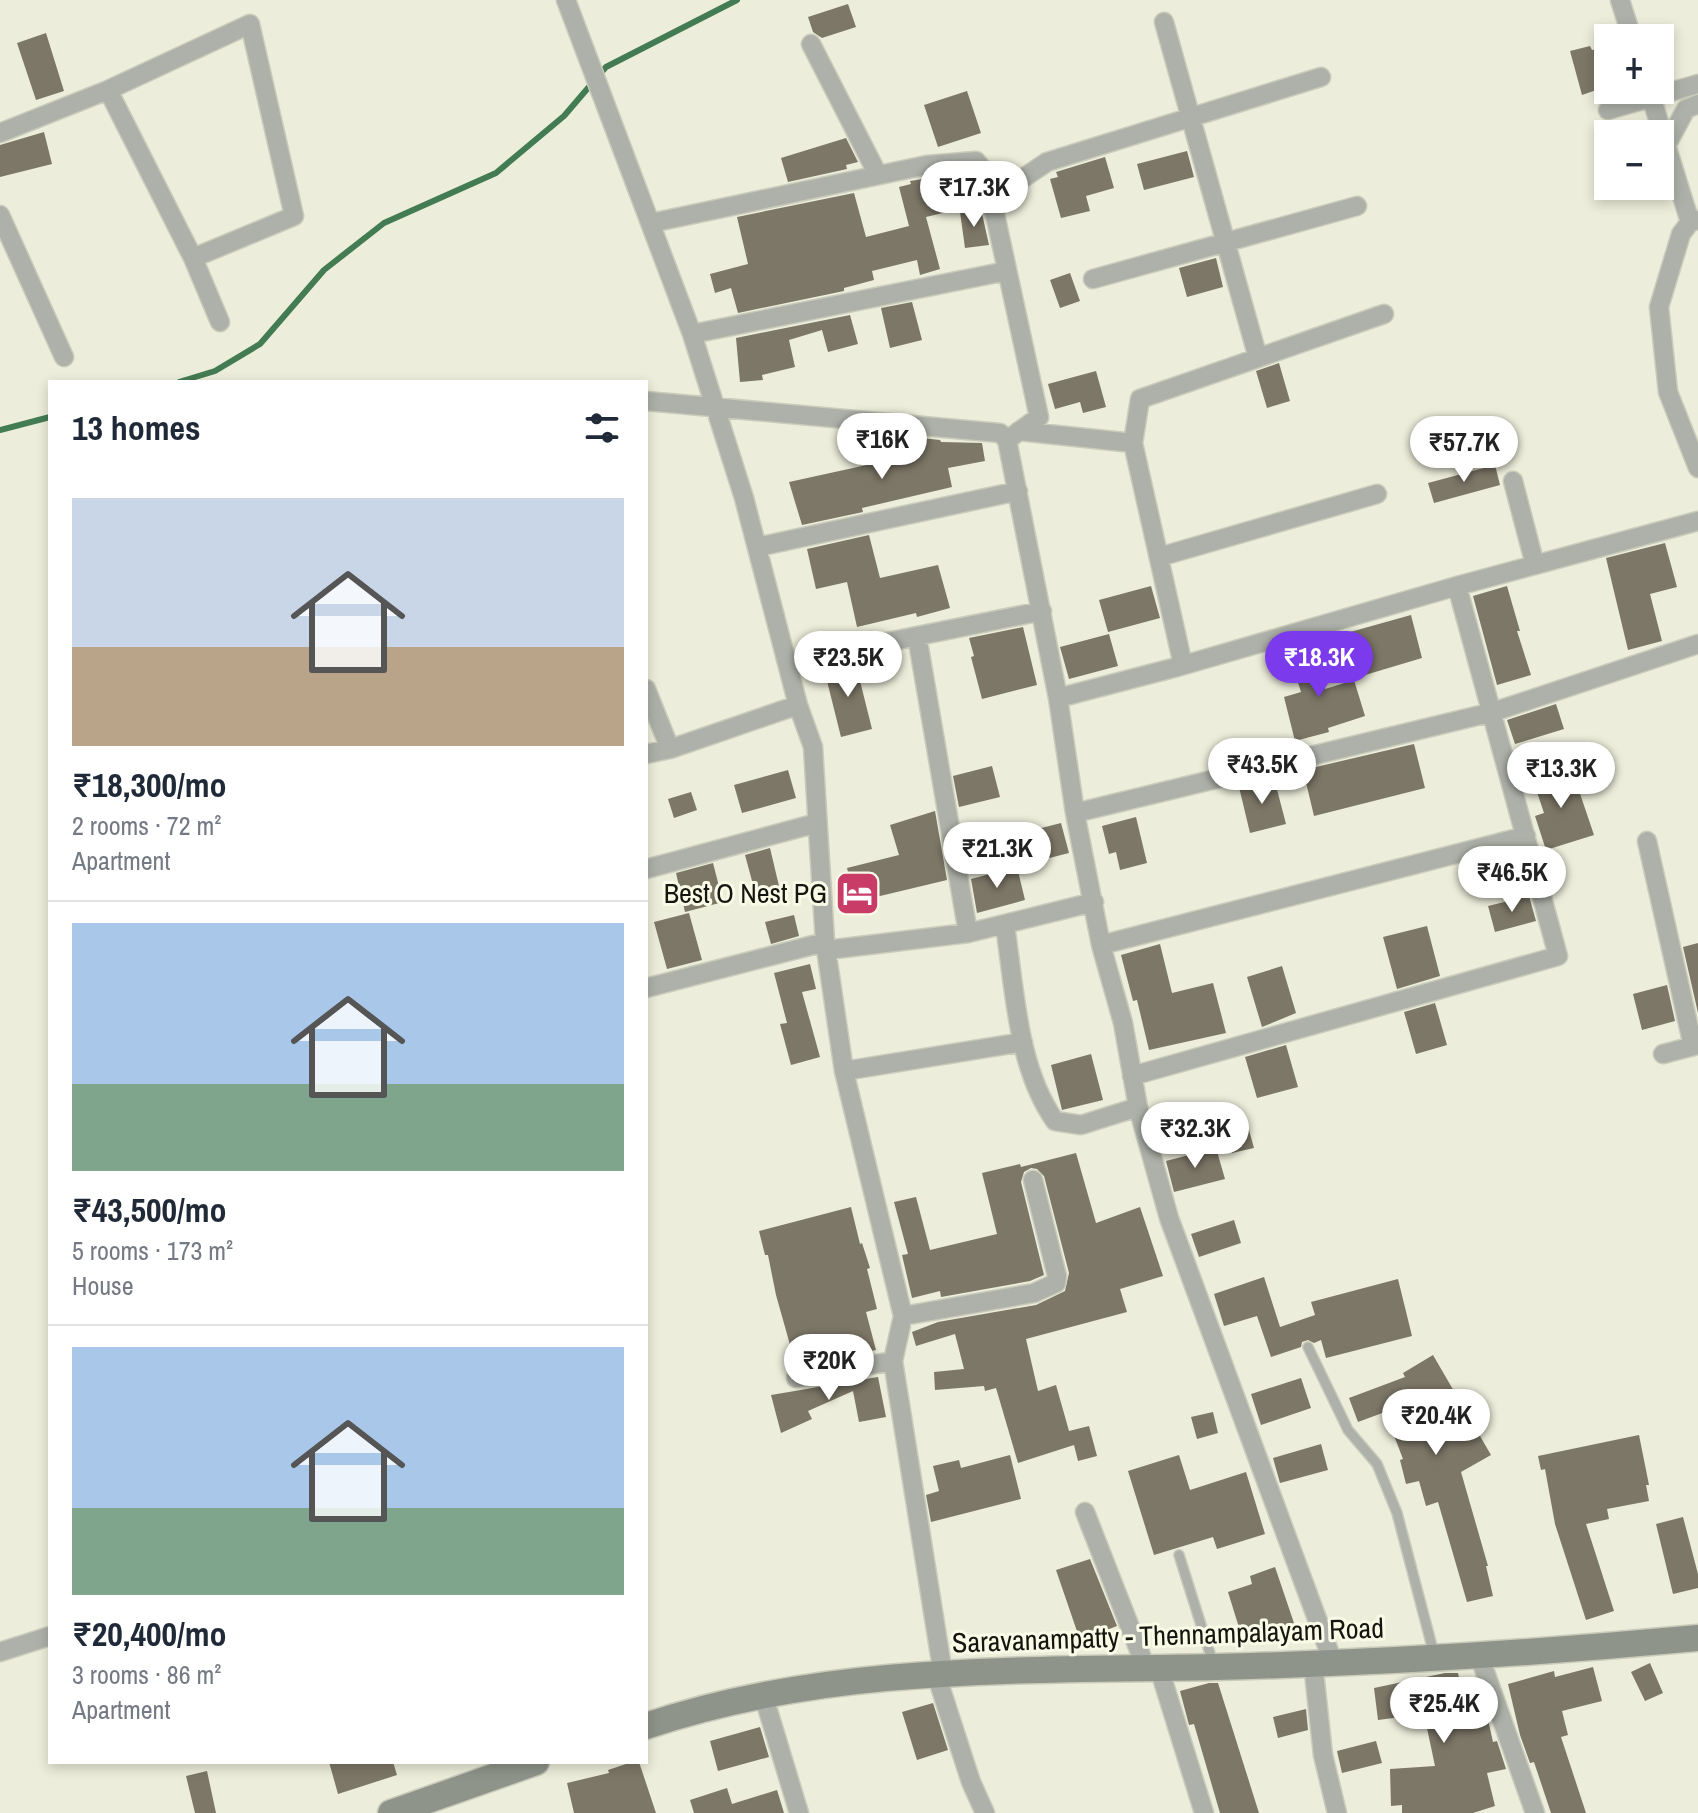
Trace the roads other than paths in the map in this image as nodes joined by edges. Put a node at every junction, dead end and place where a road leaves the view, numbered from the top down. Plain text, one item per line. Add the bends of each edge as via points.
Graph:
1 (566, 0) edge
2 (1620, 0) edge
3 (1164, 22) dead end
4 (1628, 24) edge
5 (811, 44) dead end
6 (1321, 77) dead end
7 (1698, 84) edge
8 (1674, 89) edge
9 (108, 90) junction
10 (1624, 104) edge
11 (1698, 104) edge
12 (1608, 110) dead end
13 (1190, 118) junction
14 (1674, 131) edge
15 (0, 133) edge
16 (1674, 167) edge
17 (878, 175) junction
18 (992, 199) junction
19 (1357, 206) dead end
20 (0, 215) edge
21 (1694, 221) edge
22 (651, 223) junction
23 (1225, 243) junction
24 (193, 258) junction
25 (1007, 271) junction
26 (1093, 279) dead end
27 (1384, 314) dead end
28 (220, 322) dead end
29 (692, 334) junction
30 (64, 357) dead end
31 (1258, 358) junction
32 (648, 401) edge
33 (715, 406) junction
34 (1013, 436) junction
35 (1133, 443) junction
36 (1698, 468) edge
37 (1513, 481) dead end
38 (1018, 491) junction
39 (1377, 494) dead end
40 (1698, 521) edge
41 (757, 547) junction
42 (1159, 557) junction
43 (1535, 565) junction
44 (1457, 586) junction
45 (1042, 611) junction
46 (917, 636) junction
47 (1698, 644) edge
48 (788, 662) junction
49 (1183, 665) junction
50 (648, 694) edge
51 (1058, 698) junction
52 (798, 705) junction
53 (1493, 712) junction
54 (670, 749) junction
55 (648, 754) edge
56 (1075, 813) junction
57 (817, 823) junction
58 (1526, 836) junction
59 (1647, 841) dead end
60 (648, 868) edge
61 (1094, 902) junction
62 (1005, 926) junction
63 (968, 933) junction
64 (1101, 945) junction
65 (826, 946) junction
66 (648, 988) edge
67 (1023, 1042) junction
68 (1696, 1046) edge
69 (1663, 1054) dead end
70 (844, 1071) junction
71 (1132, 1076) junction
72 (1138, 1107) junction
73 (1033, 1180) dead end
74 (903, 1316) junction
75 (1308, 1347) dead end
76 (893, 1361) junction
77 (796, 1378) dead end
78 (1085, 1512) dead end
79 (1179, 1555) dead end
80 (48, 1637) edge
81 (1698, 1638) edge
82 (0, 1652) edge
83 (1479, 1655) junction
84 (1435, 1657) junction
85 (1323, 1662) junction
86 (1214, 1667) junction
87 (1152, 1668) junction
88 (940, 1674) junction
89 (763, 1694) junction
90 (648, 1725) edge
91 (532, 1764) edge
92 (444, 1804) edge
93 (391, 1813) edge
94 (799, 1813) edge
95 (985, 1813) edge
96 (1204, 1813) edge
97 (1337, 1813) edge
98 (1535, 1813) edge

1 - 22 street
2 - 4 street
3 - 13 street
5 - 17 street
6 - 13 street
7 - 8 street
9 - 15 street
9 - 24 street
9 - 24 street via 250,24 294,216
10 - 12 street
11 - 14 street via 1686,109
13 - 18 street via 1047,162
13 - 23 street
16 - 21 street
17 - 18 street via 976,161 986,173
17 - 22 street
18 - 25 street
19 - 23 street
20 - 30 street
21 - 36 street via 1681,234 1659,307 1668,392
22 - 29 street
23 - 26 street
23 - 31 street
24 - 28 street
25 - 29 street
25 - 34 street via 1039,417
27 - 31 street
29 - 33 street
31 - 35 street via 1140,399
32 - 33 street
33 - 34 street
33 - 41 street
34 - 35 street
34 - 38 street
35 - 42 street
37 - 43 street
38 - 41 street
38 - 45 street
39 - 42 street
40 - 43 street
41 - 48 street
42 - 49 street
43 - 44 street
44 - 49 street
44 - 53 street
45 - 46 street
45 - 51 street
46 - 48 street
46 - 63 street
47 - 53 street
48 - 52 street
49 - 51 street
50 - 54 street
51 - 56 street
52 - 54 street
52 - 57 street via 813,747
53 - 56 street
53 - 58 street
54 - 55 street
56 - 61 street
57 - 60 street
57 - 65 street
58 - 64 street
58 - 71 street via 1558,956
59 - 68 street
61 - 62 street
61 - 64 street
62 - 63 street
62 - 67 street
63 - 65 street
64 - 71 street
65 - 66 street
65 - 70 street
67 - 70 street
67 - 72 street via 1042,1102 1055,1121 1081,1125
68 - 69 street
70 - 74 street
71 - 72 street
72 - 85 street via 1169,1218
73 - 74 street via 1056,1283 1034,1293
74 - 76 street
75 - 84 lane via 1348,1430 1377,1464 1397,1513
76 - 77 street
76 - 88 street
78 - 87 street
79 - 86 lane
80 - 82 street
81 - 83 main road, Saravanampatty - Thennampalayam Road
83 - 84 main road, Saravanampatty - Thennampalayam Road
83 - 98 street
84 - 85 main road, Saravanampatty - Thennampalayam Road
85 - 86 main road, Saravanampatty - Thennampalayam Road
85 - 97 street via 1323,1755
86 - 87 main road, Saravanampatty - Thennampalayam Road
87 - 88 main road, Saravanampatty - Thennampalayam Road
87 - 96 street
88 - 89 main road, Saravanampatty - Thennampalayam Road
88 - 95 street
89 - 90 main road, Saravanampatty - Thennampalayam Road
89 - 94 street
91 - 92 main road
92 - 93 main road

